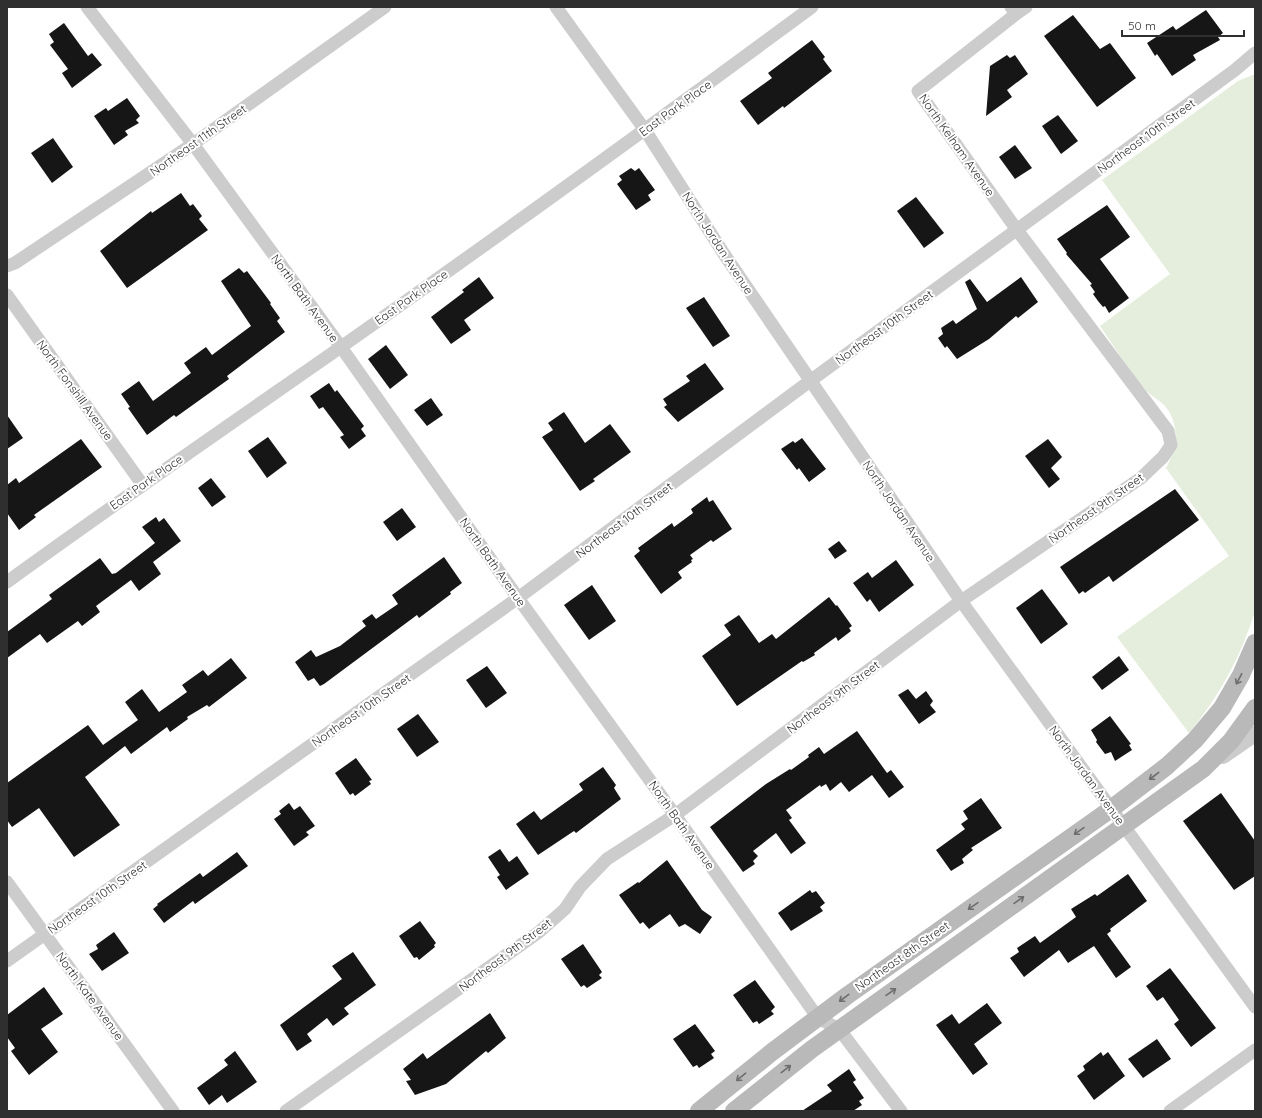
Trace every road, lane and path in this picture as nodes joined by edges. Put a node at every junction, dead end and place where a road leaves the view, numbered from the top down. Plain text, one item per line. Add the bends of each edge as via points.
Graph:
1 (87, 7) edge
2 (385, 7) edge
3 (556, 7) edge
4 (812, 7) edge
5 (1018, 9) edge
6 (1255, 52) edge
7 (1255, 62) edge
8 (1235, 70) junction
9 (646, 130) junction
10 (193, 144) junction
11 (1017, 230) junction
12 (7, 266) edge
13 (7, 295) edge
14 (341, 347) junction
15 (810, 381) junction
16 (142, 484) junction
17 (7, 582) edge
18 (518, 598) junction
19 (961, 601) junction
20 (1255, 643) edge
21 (1255, 708) edge
22 (1255, 734) edge
23 (1203, 769) junction
24 (1111, 809) junction
25 (675, 814) junction
26 (1124, 826) junction
27 (7, 882) edge
28 (45, 934) junction
29 (7, 961) edge
30 (1255, 1007) edge
31 (818, 1018) junction
32 (839, 1029) junction
33 (1255, 1050) edge
34 (173, 1111) edge
35 (286, 1111) edge
36 (699, 1111) edge
37 (734, 1111) edge
38 (901, 1111) edge
39 (1170, 1111) edge

1 - 10 street, North Bath Avenue
2 - 10 street, Northeast 11th Street
3 - 9 street, North Jordan Avenue
4 - 9 street, East Park Place
5 - 11 street, North Kelham Avenue via 918,91
6 - 8 street, Northeast 10th Street
7 - 8 street, Northeast 10th Street
8 - 11 street, Northeast 10th Street
9 - 14 street, East Park Place
9 - 15 street, North Jordan Avenue via 724,254
10 - 12 street, Northeast 11th Street
10 - 14 street, North Bath Avenue
11 - 15 street, Northeast 10th Street
11 - 19 street, Northeast 9th Street via 1168,431 1171,445 1163,457 1141,478
13 - 16 street, North Fonshill Avenue
14 - 16 street, East Park Place
14 - 18 street, North Bath Avenue
15 - 18 street, Northeast 10th Street
15 - 19 street, North Jordan Avenue
16 - 17 street, East Park Place
18 - 25 street, North Bath Avenue
18 - 28 street, Northeast 10th Street
19 - 24 street, North Jordan Avenue
19 - 25 street, Northeast 9th Street
20 -> 24 main road, Northeast 8th Street via 1231,694 1206,728 1167,766
21 - 23 main road, Northeast 8th Street via 1231,740
22 - 23 street
23 - 26 main road, Northeast 8th Street
24 - 26 street, North Jordan Avenue
24 -> 31 main road, Northeast 8th Street
25 - 31 street, North Bath Avenue
25 - 35 street, Northeast 9th Street via 607,859 580,886 565,909 539,932
26 - 30 street, North Jordan Avenue
32 -> 26 main road, Northeast 8th Street
27 - 28 street, North Kate Avenue
28 - 29 street, Northeast 10th Street
28 - 34 street, North Kate Avenue
31 - 32 street, North Bath Avenue
31 -> 36 main road, Northeast 8th Street
37 -> 32 main road, Northeast 8th Street
32 - 38 street, North Bath Avenue
33 - 39 street

